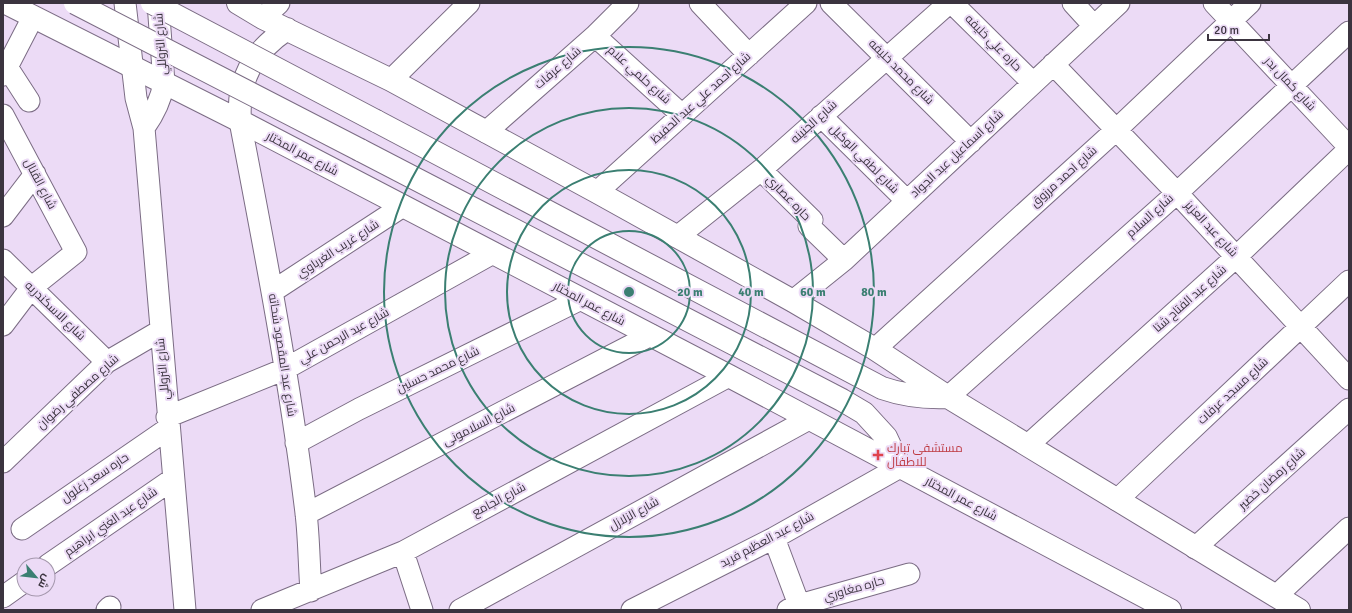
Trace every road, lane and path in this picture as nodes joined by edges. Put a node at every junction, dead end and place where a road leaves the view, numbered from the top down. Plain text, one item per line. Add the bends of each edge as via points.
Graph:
1 (6, 3) edge
2 (75, 3) edge
3 (125, 3) edge
4 (152, 3) edge
5 (158, 3) edge
6 (238, 3) edge
7 (280, 3) edge
8 (469, 3) edge
9 (628, 3) edge
10 (700, 3) edge
11 (806, 3) edge
12 (831, 3) edge
13 (949, 3) edge
14 (952, 3) edge
15 (1073, 3) edge
16 (1119, 3) edge
17 (1214, 3) edge
18 (1250, 3) edge
19 (33, 17) junction
20 (263, 18) junction
21 (1231, 21) junction
22 (1094, 26) junction
23 (287, 29) junction
24 (1349, 32) edge
25 (595, 36) junction
26 (749, 55) junction
27 (886, 58) junction
28 (1053, 64) junction
29 (132, 65) junction
30 (5, 71) edge
31 (391, 80) junction
32 (164, 83) junction
33 (1033, 83) junction
34 (1292, 86) junction
35 (29, 101) dead end
36 (3, 115) edge
37 (682, 115) junction
38 (821, 116) junction
39 (240, 121) junction
40 (144, 128) junction
41 (1116, 130) junction
42 (486, 132) junction
43 (971, 142) junction
44 (1349, 148) edge
45 (760, 170) junction
46 (34, 174) junction
47 (597, 192) junction
48 (1177, 193) junction
49 (907, 201) junction
50 (403, 206) junction
51 (3, 216) edge
52 (677, 237) junction
53 (493, 253) junction
54 (1236, 257) junction
55 (3, 260) edge
56 (844, 260) junction
57 (1349, 281) edge
58 (31, 288) junction
59 (273, 291) junction
60 (581, 299) junction
61 (793, 301) junction
62 (3, 325) edge
63 (1301, 327) junction
64 (160, 331) junction
65 (650, 336) junction
66 (875, 349) junction
67 (108, 362) junction
68 (285, 369) junction
69 (729, 376) junction
70 (1349, 379) edge
71 (948, 397) junction
72 (1349, 409) edge
73 (808, 418) junction
74 (168, 423) junction
75 (296, 443) junction
76 (1028, 445) junction
77 (3, 462) edge
78 (900, 467) junction
79 (173, 479) junction
80 (1117, 500) junction
81 (306, 514) junction
82 (1349, 528) edge
83 (22, 529) dead end
84 (774, 538) junction
85 (1195, 548) junction
86 (402, 552) junction
87 (56, 560) edge
88 (909, 574) dead end
89 (16, 588) edge
90 (311, 591) junction
91 (1276, 596) junction
92 (3, 597) edge
93 (796, 608) edge
94 (185, 610) edge
95 (262, 610) edge
96 (422, 610) edge
97 (460, 610) edge
98 (632, 610) edge
99 (1170, 610) edge
100 (1299, 610) edge

1 - 19 main road, شارع عمر المختار
2 - 78 main road, bridge via 848,404 864,413 886,437
3 - 29 street, شارع التروللي
4 - 71 main road, bridge via 882,388 911,396
5 - 32 street, شارع التروللي
6 - 20 main road
7 - 20 street
8 - 31 street
9 - 25 street, شارع عرفات
10 - 26 street
11 - 26 street, شارع احمد علي عبد الحفيظ
12 - 27 street, شارع محمد خليفه
13 - 27 street, شارع الجنينه
14 - 33 street, حاره علي خليفه
15 - 22 street
16 - 22 street, شارع اسماعيل عبد الجواد
17 - 21 street, شارع كمال بدر
18 - 21 street, شارع احمد مرزوق
19 - 29 main road, شارع عمر المختار
19 - 30 street
20 - 23 main road
21 - 34 street, شارع كمال بدر
21 - 41 street, شارع احمد مرزوق
22 - 28 street, شارع اسماعيل عبد الجواد
23 - 31 main road
23 - 39 main road via 263,48 253,61 246,75 239,105
24 - 34 street, شارع السلام
25 - 37 street, شارع حلمي علام
25 - 42 street, شارع عرفات
26 - 37 street, شارع احمد علي عبد الحفيظ
27 - 38 street, شارع الجنينه
27 - 43 street, شارع محمد خليفه
28 - 33 street, شارع اسماعيل عبد الجواد
28 - 41 street, شارع عبد العزيز
29 - 32 main road, شارع عمر المختار
29 - 40 street, شارع التروللي via 136,98
30 - 35 street
31 - 42 main road
32 - 39 main road, شارع عمر المختار
32 - 40 street, شارع التروللي via 155,110
33 - 43 street, شارع اسماعيل عبد الجواد
34 - 44 street, شارع كمال بدر
34 - 48 street, شارع السلام
36 - 46 street, شارع القنال
37 - 47 street, شارع احمد علي عبد الحفيظ
38 - 45 street, شارع الجنينه
38 - 49 street, شارع لطفي الوكيل
39 - 50 main road, شارع عمر المختار
39 - 59 street, شارع عبد المقصود شحاته
40 - 64 street, شارع التروللي
41 - 48 street, شارع عبد العزيز
41 - 66 street, شارع احمد مرزوق
42 - 47 main road
43 - 49 street, شارع اسماعيل عبد الجواد
44 - 54 street, شارع عبد الفتاح شتا
45 - 52 street, شارع الجنينه
45 - 56 street, حاره عصاري via 812,220 809,226
46 - 51 street
46 - 58 street, شارع القنال via 76,252
47 - 52 main road
48 - 54 street, شارع عبد العزيز
48 - 71 street, شارع السلام
49 - 56 street, شارع اسماعيل عبد الجواد
50 - 53 main road, شارع عمر المختار
50 - 59 street, شارع غريب الغرباوي
52 - 61 main road
53 - 60 main road, شارع عمر المختار
53 - 68 street, شارع عبد الرحمن علي
54 - 63 street, شارع عبد العزيز
54 - 76 street, شارع عبد الفتاح شتا
55 - 58 street, شارع الاسكندريه
56 - 61 street, شارع اسماعيل عبد الجواد
57 - 63 street, شارع مسجد عرفات
58 - 62 street
58 - 67 street, شارع الاسكندريه
59 - 68 street, شارع عبد المقصود شحاته
60 - 65 main road, شارع عمر المختار
60 - 75 street, شارع محمد حسنين
61 - 66 main road
63 - 70 street, شارع عبد العزيز
63 - 80 street, شارع مسجد عرفات
64 - 67 street, شارع مصطفي رضوان
64 - 74 street, شارع التروللي
65 - 69 main road, شارع عمر المختار
65 - 81 street, شارع السلامونى
66 - 71 main road
67 - 77 street, شارع مصطفي رضوان
68 - 74 street, شارع عبد الرحمن علي
68 - 75 street, شارع عبد المقصود شحاته
69 - 73 main road, شارع عمر المختار
69 - 86 street, شارع الجامع
71 - 76 main road
72 - 85 street, شارع رمضان خضير
73 - 78 main road, شارع عمر المختار
73 - 97 street, شارع الزلازل
74 - 79 street, شارع التروللي
74 - 83 street, حاره سعد زغلول
75 - 81 street, شارع عبد المقصود شحاته
76 - 80 main road
78 - 84 street, شارع عبد العظيم فريد
78 - 99 main road, شارع عمر المختار
79 - 87 street, شارع عبد الغني ابراهيم
79 - 94 street, شارع التروللي
80 - 85 main road
81 - 90 street, شارع عبد المقصود شحاته
82 - 91 street
84 - 93 street
84 - 98 street, شارع عبد العظيم فريد
85 - 91 main road
86 - 90 street, شارع الجامع
86 - 96 street
88 - 93 street, حاره مغاوري
89 - 92 street
90 - 95 street, شارع الجامع
91 - 100 main road

